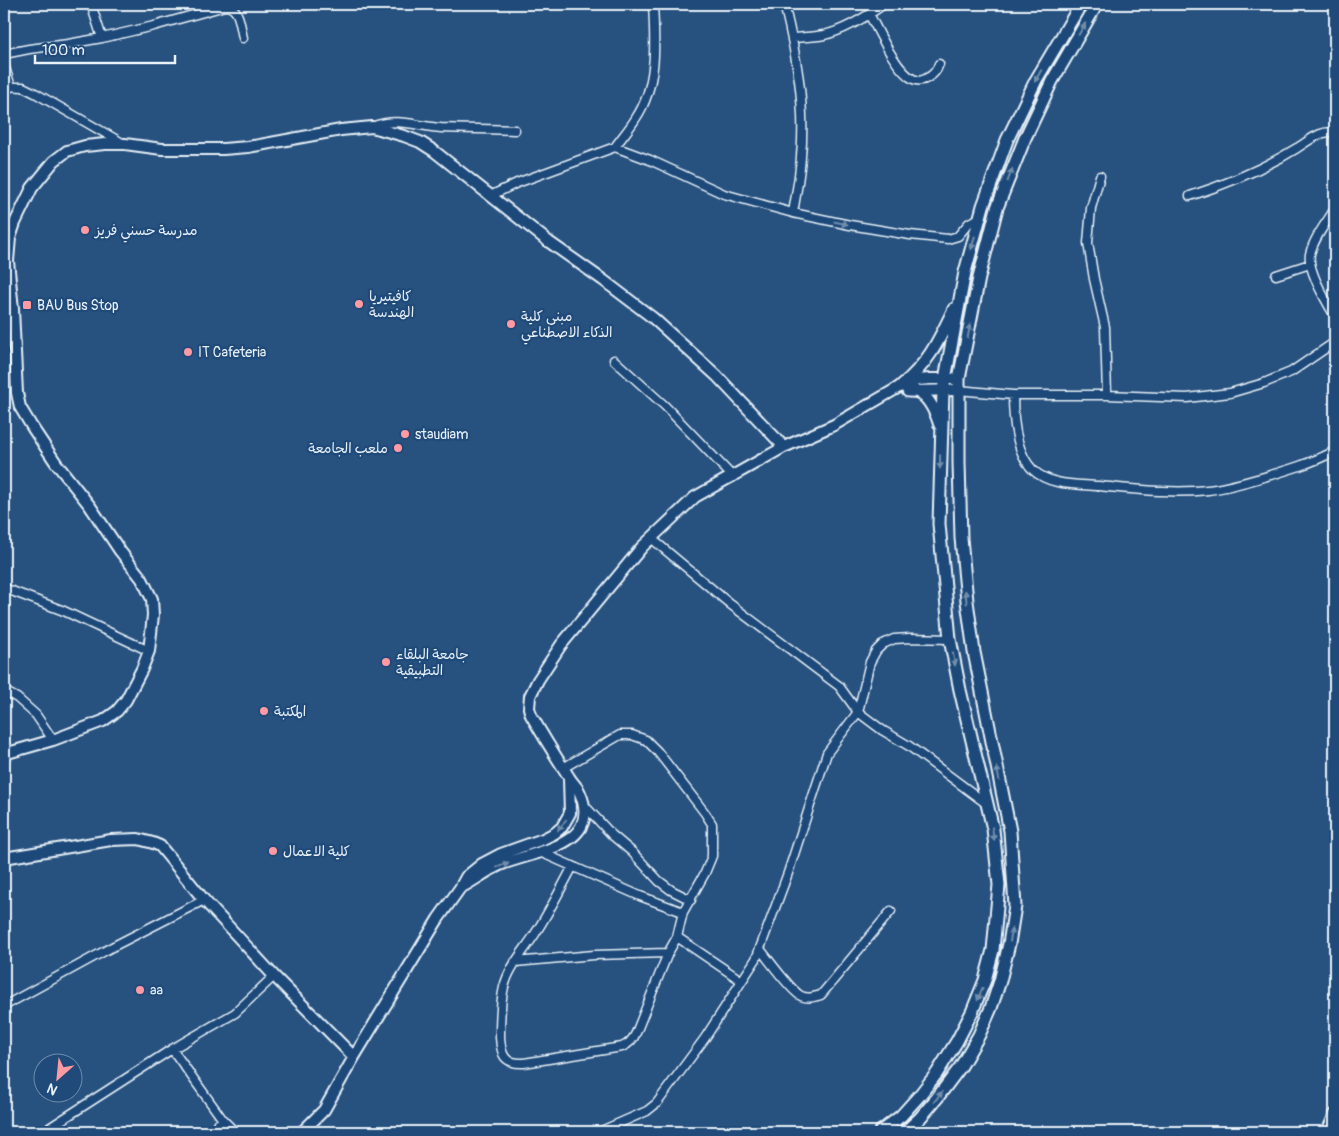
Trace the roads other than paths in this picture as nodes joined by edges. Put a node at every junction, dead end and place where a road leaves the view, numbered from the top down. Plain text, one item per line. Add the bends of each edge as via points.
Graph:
1 (91, 4) edge
2 (653, 4) edge
3 (784, 4) edge
4 (884, 4) edge
5 (1081, 4) edge
6 (1097, 4) edge
7 (869, 14) junction
8 (102, 38) junction
9 (243, 38) dead end
10 (793, 38) junction
11 (4, 54) edge
12 (4, 64) edge
13 (939, 64) dead end
14 (7, 86) edge
15 (372, 127) junction
16 (515, 130) dead end
17 (1335, 134) edge
18 (125, 144) junction
19 (615, 146) junction
20 (1100, 176) dead end
21 (490, 196) junction
22 (1190, 196) dead end
23 (1335, 209) edge
24 (794, 213) junction
25 (979, 221) junction
26 (1310, 264) junction
27 (6, 269) edge
28 (1276, 275) dead end
29 (961, 294) junction
30 (1335, 316) edge
31 (1335, 342) edge
32 (614, 360) dead end
33 (944, 384) junction
34 (959, 385) junction
35 (905, 388) junction
36 (1013, 395) junction
37 (1107, 395) junction
38 (941, 427) junction
39 (784, 447) junction
40 (1335, 452) edge
41 (732, 477) junction
42 (651, 538) junction
43 (4, 588) edge
44 (950, 639) junction
45 (149, 651) junction
46 (4, 690) edge
47 (858, 712) junction
48 (53, 740) junction
49 (4, 754) edge
50 (564, 768) junction
51 (569, 778) junction
52 (987, 804) junction
53 (584, 805) junction
54 (540, 852) junction
55 (4, 858) edge
56 (573, 866) junction
57 (460, 888) junction
58 (204, 900) junction
59 (690, 900) junction
60 (891, 911) dead end
61 (684, 912) junction
62 (677, 937) junction
63 (760, 949) junction
64 (668, 953) junction
65 (515, 962) junction
66 (274, 976) junction
67 (742, 981) junction
68 (4, 1006) edge
69 (172, 1049) junction
70 (354, 1057) junction
71 (1335, 1114) edge
72 (223, 1120) junction
73 (43, 1132) edge
74 (209, 1132) edge
75 (236, 1132) edge
76 (302, 1132) edge
77 (599, 1132) edge
78 (880, 1132) edge
79 (904, 1132) edge
80 (1327, 1132) edge

1 - 8 street
2 - 19 street via 653,72 649,90 636,118
3 - 10 street
4 - 7 street
5 -> 25 main road via 1036,80 1007,140
34 -> 6 main road via 979,278 997,208 1024,138
7 - 10 street via 836,31
7 - 13 street via 899,66 914,80 928,78
8 - 9 street via 225,6 232,6 236,11
8 - 11 street
10 - 24 street via 801,100 802,143
12 - 14 street
14 - 18 street via 22,87 35,93
15 - 16 street via 399,122 439,128
15 - 18 street via 223,150 162,149
15 - 21 street via 420,142
17 - 22 street via 1321,133 1253,171
18 - 27 street via 85,146 67,151 54,161 32,188 15,224
19 - 21 street
19 - 24 street via 724,194
20 - 37 street via 1088,243 1105,327
21 - 39 street via 653,318 717,376
23 - 26 street via 1315,242
24 -> 25 street via 943,239 958,236 969,224
25 -> 29 main road
26 - 28 street
26 - 30 street
27 - 45 street via 13,309 20,407 56,463 148,589 153,615
29 - 33 main road
29 - 35 main road via 931,354
31 - 37 street via 1291,372 1230,393 1187,398
32 - 41 street via 665,406
33 - 34 street
33 - 35 street via 918,380
33 - 38 main road
34 - 36 street
79 -> 34 main road via 938,1098 979,1035 1000,981 1010,944 1015,906 1010,831 967,602 958,462
35 - 38 main road via 920,392 938,416
35 - 39 street via 886,394 834,425
36 - 37 street
36 - 40 street via 1013,415 1022,451 1034,471 1053,482 1150,490 1209,490 1285,471
38 -> 44 main road via 939,524
39 - 41 street
41 - 42 street via 695,497
42 - 47 street via 730,604 839,686
42 - 50 street via 561,645 530,696 531,715
43 - 45 street
44 - 47 street via 894,639 883,644 870,662
44 -> 52 main road
45 - 48 street via 117,712 104,721
46 - 48 street via 36,715
47 - 52 street
47 - 63 street via 827,753
48 - 49 street
50 - 51 street
50 - 59 street via 620,735 646,740 658,752 712,824 712,856
51 - 53 street via 580,791
51 -> 57 street via 570,813 562,828 555,834 482,864
52 -> 78 main road via 999,885 993,950 985,980 965,1027 937,1073 901,1116
53 - 54 street via 585,816 575,835
53 - 59 street via 659,881
54 - 56 street
57 -> 54 street via 500,865
55 - 58 street via 111,840 153,842 160,846
56 - 61 street
56 - 65 street via 543,921
57 - 70 street
58 - 66 street
58 - 68 street
59 - 61 street
60 - 63 street via 821,995 811,998 797,992
61 - 62 street
62 - 64 street
62 - 67 street
63 - 67 street
64 - 65 street
64 - 65 street via 633,1040 628,1044 524,1063 506,1059 500,1048 504,986
66 - 69 street via 235,1013
66 - 70 street
67 - 77 street via 657,1103
69 - 72 street
69 - 73 street
70 - 76 street via 324,1110
71 - 80 street
72 - 74 street
72 - 75 street

